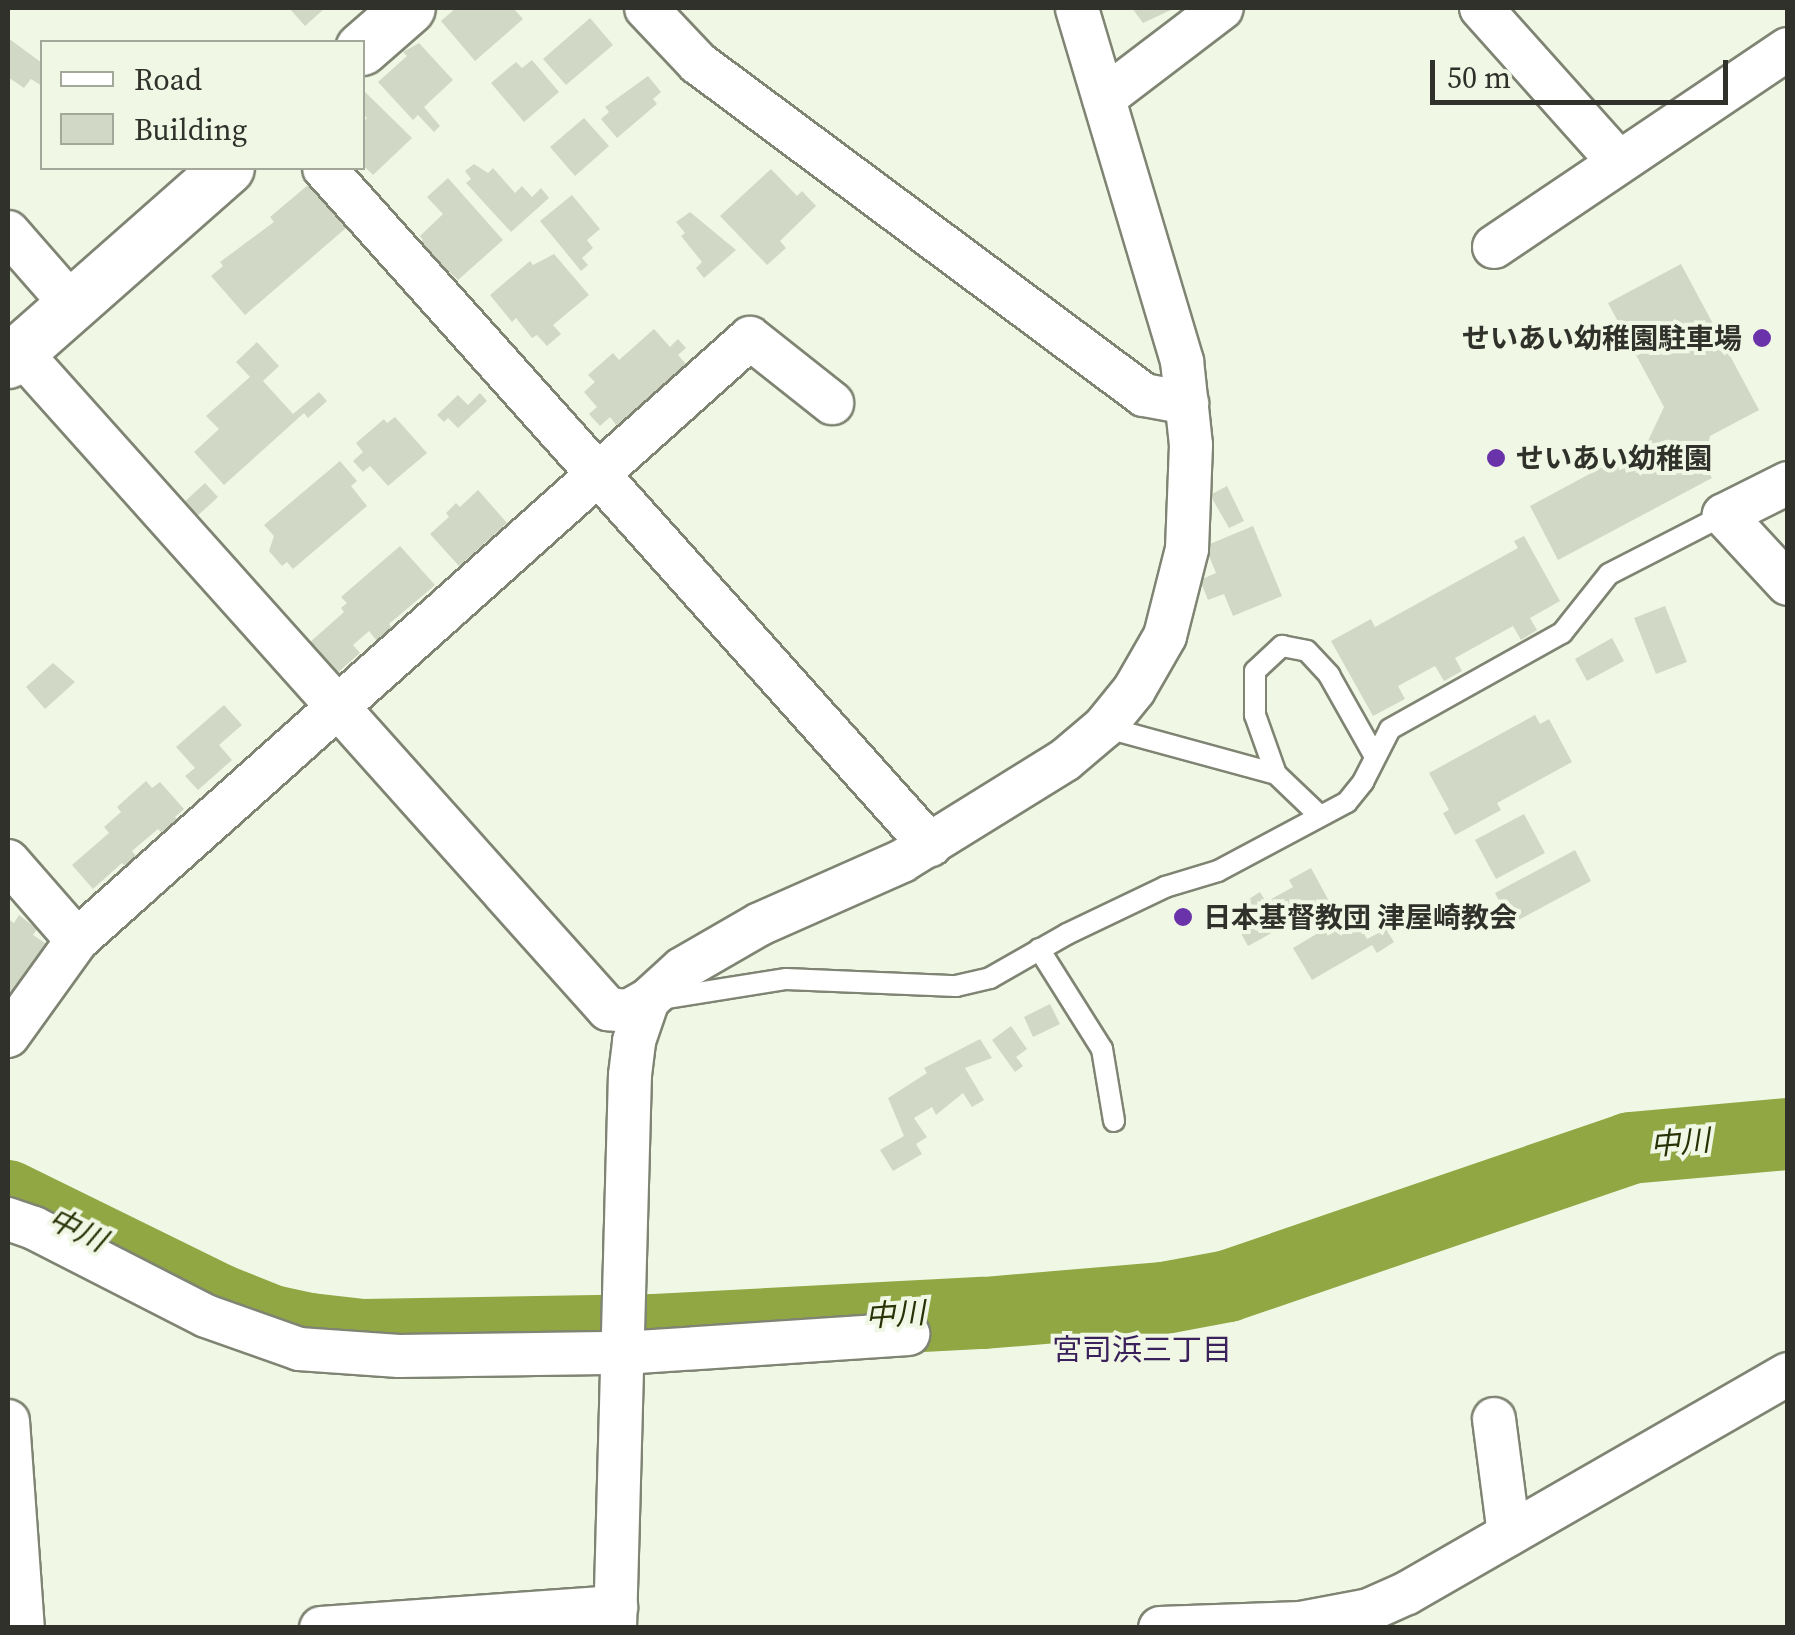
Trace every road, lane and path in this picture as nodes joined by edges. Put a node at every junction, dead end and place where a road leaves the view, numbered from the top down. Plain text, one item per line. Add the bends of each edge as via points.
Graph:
1 (409, 8) edge
2 (646, 8) edge
3 (1077, 8) edge
4 (1222, 8) edge
5 (1482, 8) edge
6 (365, 45) edge
7 (1788, 49) edge
8 (1104, 98) junction
9 (1618, 161) junction
10 (226, 170) edge
11 (326, 170) edge
12 (8, 232) edge
13 (1494, 247) dead end
14 (72, 305) junction
15 (11, 359) edge
16 (1187, 403) junction
17 (832, 404) dead end
18 (597, 475) junction
19 (1788, 483) edge
20 (1724, 515) junction
21 (1788, 584) edge
22 (337, 705) junction
23 (1104, 726) junction
24 (1374, 755) junction
25 (1276, 774) junction
26 (1320, 816) junction
27 (930, 846) junction
28 (8, 861) edge
29 (78, 940) junction
30 (1039, 950) junction
31 (648, 1000) junction
32 (8, 1036) edge
33 (1114, 1121) dead end
34 (8, 1219) edge
35 (908, 1334) dead end
36 (623, 1336) junction
37 (1788, 1374) edge
38 (1494, 1419) dead end
39 (8, 1421) edge
40 (1509, 1534) junction
41 (615, 1617) edge
42 (1204, 1626) edge
43 (23, 1628) edge
44 (321, 1628) edge
45 (1160, 1628) edge

1 - 6 street
2 - 16 street via 698,63 1144,395
3 - 8 street
4 - 8 street
5 - 9 street
7 - 9 street
8 - 16 street via 1182,362
9 - 13 street
10 - 14 street
11 - 18 street
12 - 14 street
14 - 15 street
15 - 22 street
16 - 23 street via 1187,550 1165,636
17 - 18 street via 750,338
18 - 22 street
18 - 27 street
19 - 20 street
20 - 21 street
20 - 24 lane via 1608,574 1562,633 1390,729
22 - 29 street
22 - 31 street via 608,1009 628,1011
23 - 25 lane
23 - 27 street via 1065,760
24 - 25 lane via 1329,675 1307,651 1282,646 1255,670 1255,715
24 - 26 lane via 1347,802
25 - 26 lane
26 - 30 lane via 1218,871 1165,888
27 - 31 street via 760,924 682,969
28 - 29 street
29 - 32 street
30 - 31 lane via 990,978 956,986 786,980
30 - 33 lane via 1102,1049
31 - 36 street via 630,1076 630,1272
34 - 36 street via 206,1316 298,1350 399,1356
35 - 36 street
36 - 41 street
37 - 40 street
38 - 40 street
39 - 43 street
40 - 42 street via 1369,1610 1301,1622
41 - 44 street
42 - 45 street

